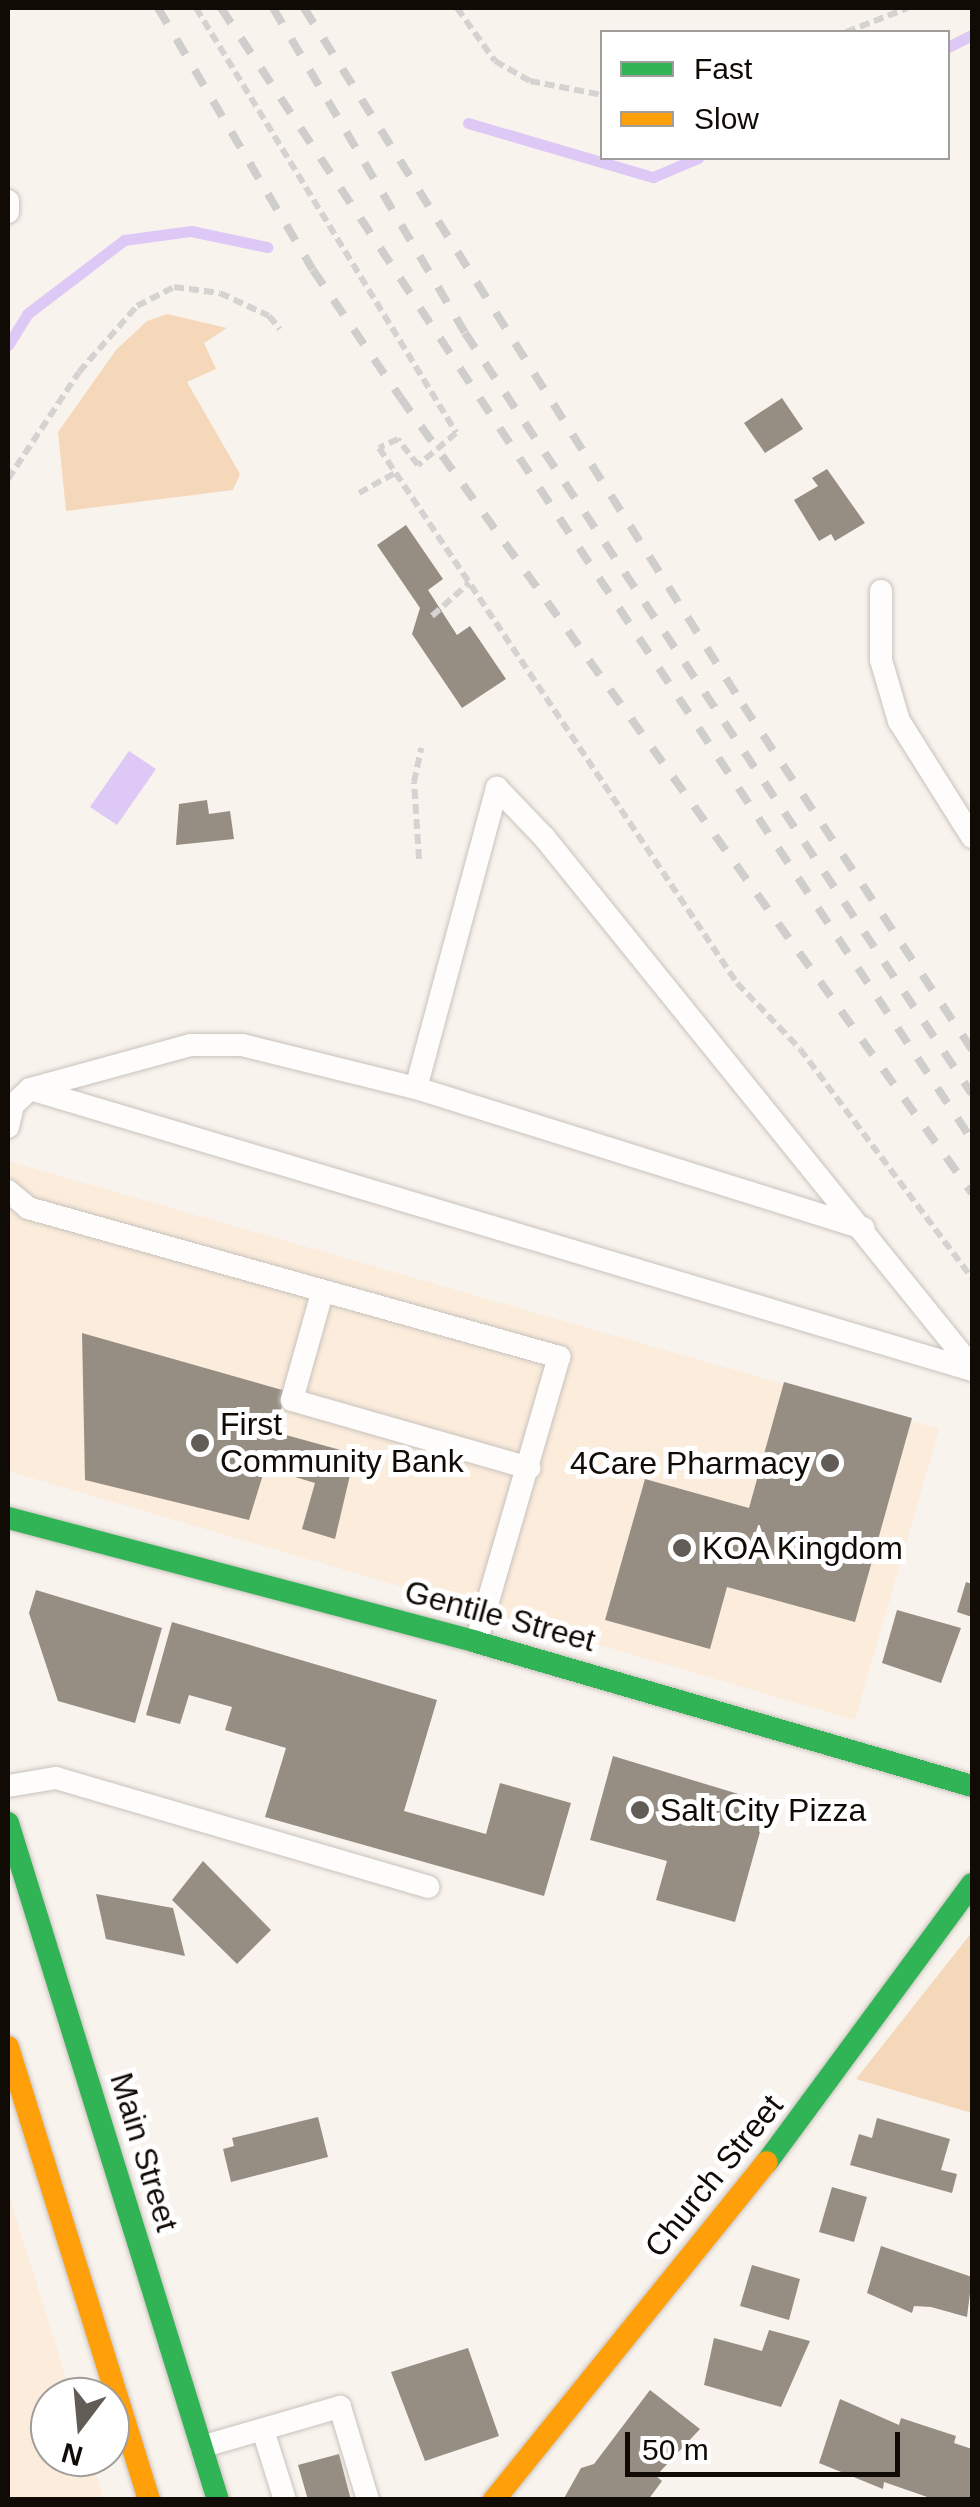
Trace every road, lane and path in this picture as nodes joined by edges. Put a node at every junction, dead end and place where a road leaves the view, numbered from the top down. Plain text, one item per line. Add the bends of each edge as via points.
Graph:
1 (196, 8) edge
2 (456, 8) edge
3 (908, 8) edge
4 (851, 30) edge
5 (600, 95) edge
6 (8, 201) edge
7 (8, 212) edge
8 (280, 329) dead end
9 (395, 473) junction
10 (8, 479) edge
11 (359, 493) dead end
12 (469, 583) junction
13 (881, 591) dead end
14 (432, 616) dead end
15 (421, 748) dead end
16 (972, 837) edge
17 (418, 858) dead end
18 (416, 1088) junction
19 (30, 1089) junction
20 (8, 1127) edge
21 (8, 1190) edge
22 (864, 1228) junction
23 (972, 1278) edge
24 (322, 1293) junction
25 (972, 1369) edge
26 (528, 1468) junction
27 (8, 1518) edge
28 (476, 1642) junction
29 (8, 1786) edge
30 (972, 1786) edge
31 (8, 1823) edge
32 (972, 1884) edge
33 (428, 1887) dead end
34 (8, 2047) edge
35 (105, 2377) edge
36 (168, 2400) junction
37 (130, 2411) edge
38 (262, 2430) junction
39 (201, 2447) junction
40 (130, 2449) edge
41 (361, 2493) edge
42 (150, 2497) edge
43 (218, 2500) edge
44 (285, 2500) edge
45 (494, 2500) edge

1 - 9 path via 456,433 418,465 398,439 379,448
2 - 5 path via 495,60 530,81
3 - 4 path
6 - 7 lane
8 - 10 path via 269,316 220,292 174,287 138,306 79,372
9 - 11 path
9 - 12 path
12 - 14 path
12 - 23 path via 737,984 800,1049
13 - 16 lane via 880,660 898,721
15 - 17 path via 414,782
18 - 19 lane via 242,1046 191,1045
18 - 22 lane
18 - 22 lane via 497,788
19 - 20 lane via 13,1105
19 - 25 lane
21 - 24 lane via 28,1208
22 - 25 lane
24 - 26 lane via 292,1400
24 - 26 lane via 560,1357
26 - 28 lane via 507,1519
27 - 28 main road, Gentile Street
28 - 30 main road, Gentile Street
29 - 33 lane via 56,1778
31 - 36 main road, Main Street
32 - 45 main road, Church Street via 815,2102
34 - 35 main road
36 - 37 lane
36 - 39 main road, Main Street
38 - 39 lane
38 - 41 lane via 340,2407
38 - 44 lane
39 - 43 main road, Main Street
40 - 42 main road

